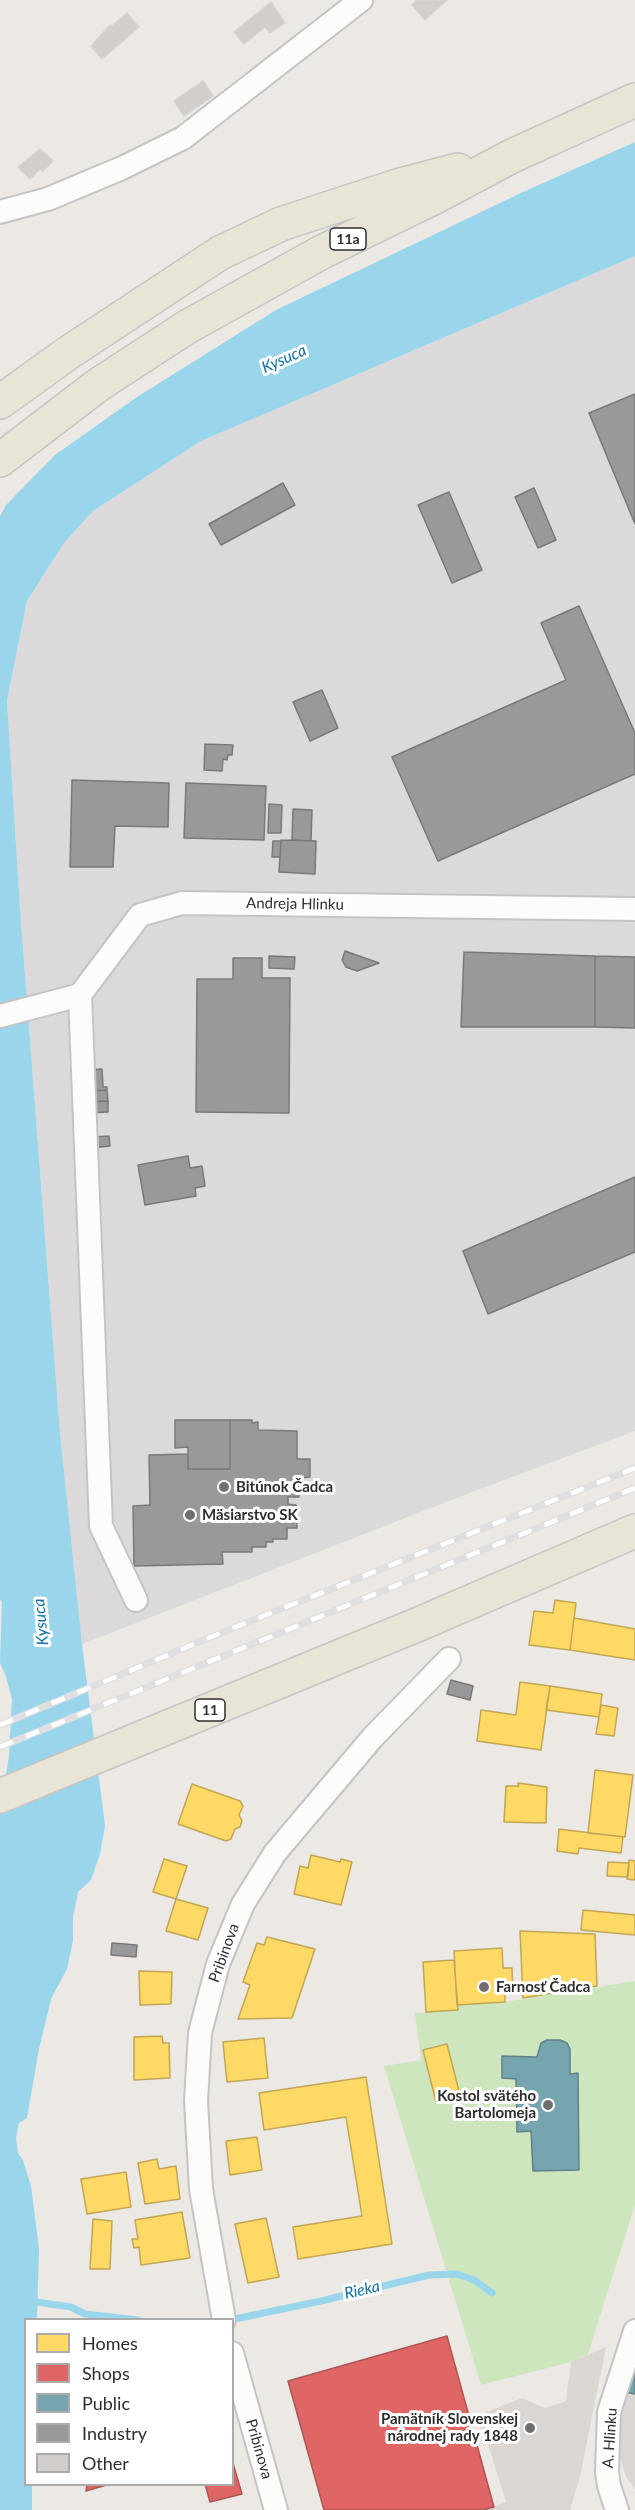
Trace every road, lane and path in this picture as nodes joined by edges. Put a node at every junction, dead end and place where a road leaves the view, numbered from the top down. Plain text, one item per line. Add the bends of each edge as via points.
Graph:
1 (361, 0) edge
2 (635, 100) edge
3 (512, 156) junction
4 (0, 212) edge
5 (0, 402) edge
6 (7, 457) edge
7 (635, 909) edge
8 (69, 998) junction
9 (0, 1016) edge
10 (635, 1531) edge
11 (136, 1600) dead end
12 (449, 1659) dead end
13 (0, 1796) edge
14 (222, 2314) edge
15 (635, 2331) edge
16 (234, 2360) edge
17 (276, 2510) edge
18 (617, 2510) edge

1 - 4 street via 183,138 48,199
2 - 3 main road, 11a
3 - 5 main road, 11a via 397,186 281,224 220,253
3 - 6 main road, 11a via 322,252 187,327 98,385
7 - 8 street, Andreja Hlinku via 182,903 140,915
8 - 9 street
8 - 11 street via 101,1526
10 - 13 main road, 11
12 - 14 street, Pribinova via 374,1737 275,1853 243,1904 218,1964 200,2033 196,2101 201,2189
15 - 18 street, A. Hlinku via 609,2412 607,2472
16 - 17 street, Pribinova

